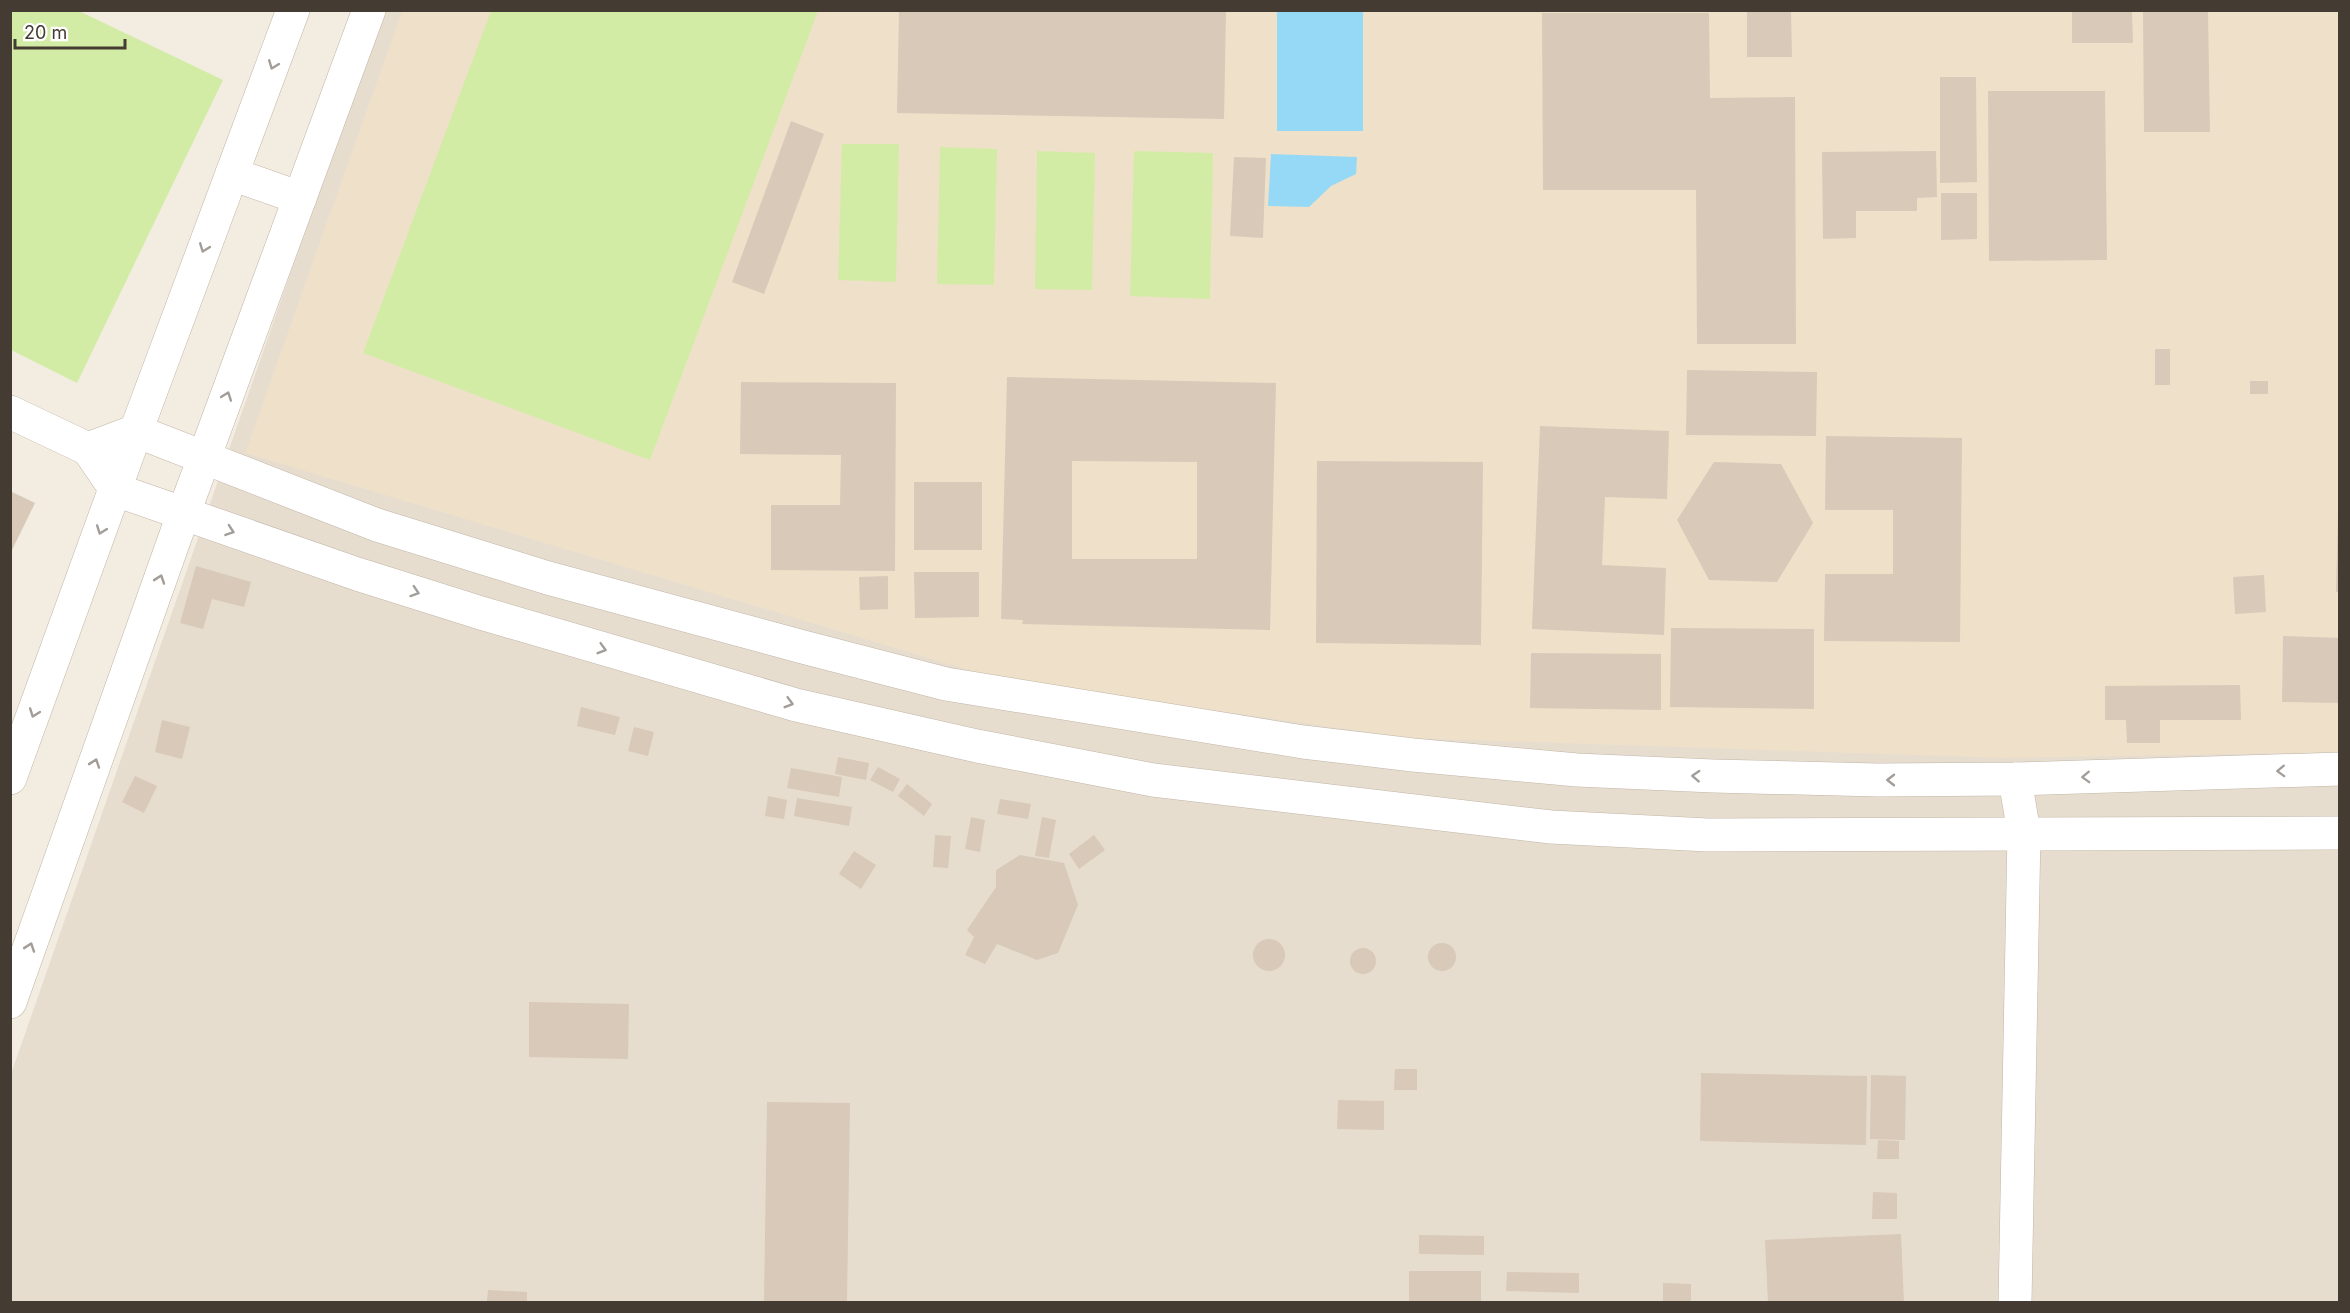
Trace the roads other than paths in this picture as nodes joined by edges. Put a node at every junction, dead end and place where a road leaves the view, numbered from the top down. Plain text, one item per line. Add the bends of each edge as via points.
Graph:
1 (293, 10) edge
2 (369, 10) edge
3 (232, 174) junction
4 (300, 198) junction
5 (10, 412) edge
6 (136, 431) junction
7 (88, 449) junction
8 (205, 458) junction
9 (116, 490) junction
10 (183, 515) junction
11 (378, 525) junction
12 (357, 574) junction
13 (2340, 769) edge
14 (10, 778) edge
15 (2015, 779) junction
16 (2024, 833) junction
17 (2340, 833) edge
18 (10, 1002) edge
19 (2015, 1302) edge

1 -> 3 street
2 - 4 street
3 - 4 street
3 -> 6 street
8 -> 4 street
5 - 7 street
6 - 7 street
6 - 8 street
6 - 9 street
7 - 9 street
8 - 10 street
8 - 11 street
9 - 10 street
9 -> 14 street
10 -> 12 street
18 -> 10 street
11 - 12 street
15 -> 11 street via 1878,780 1577,770 1292,741 946,684 548,578
12 -> 16 street via 796,705 1153,780 1551,827 1708,836
13 -> 15 street
15 - 16 street
16 - 17 street
16 - 19 street

